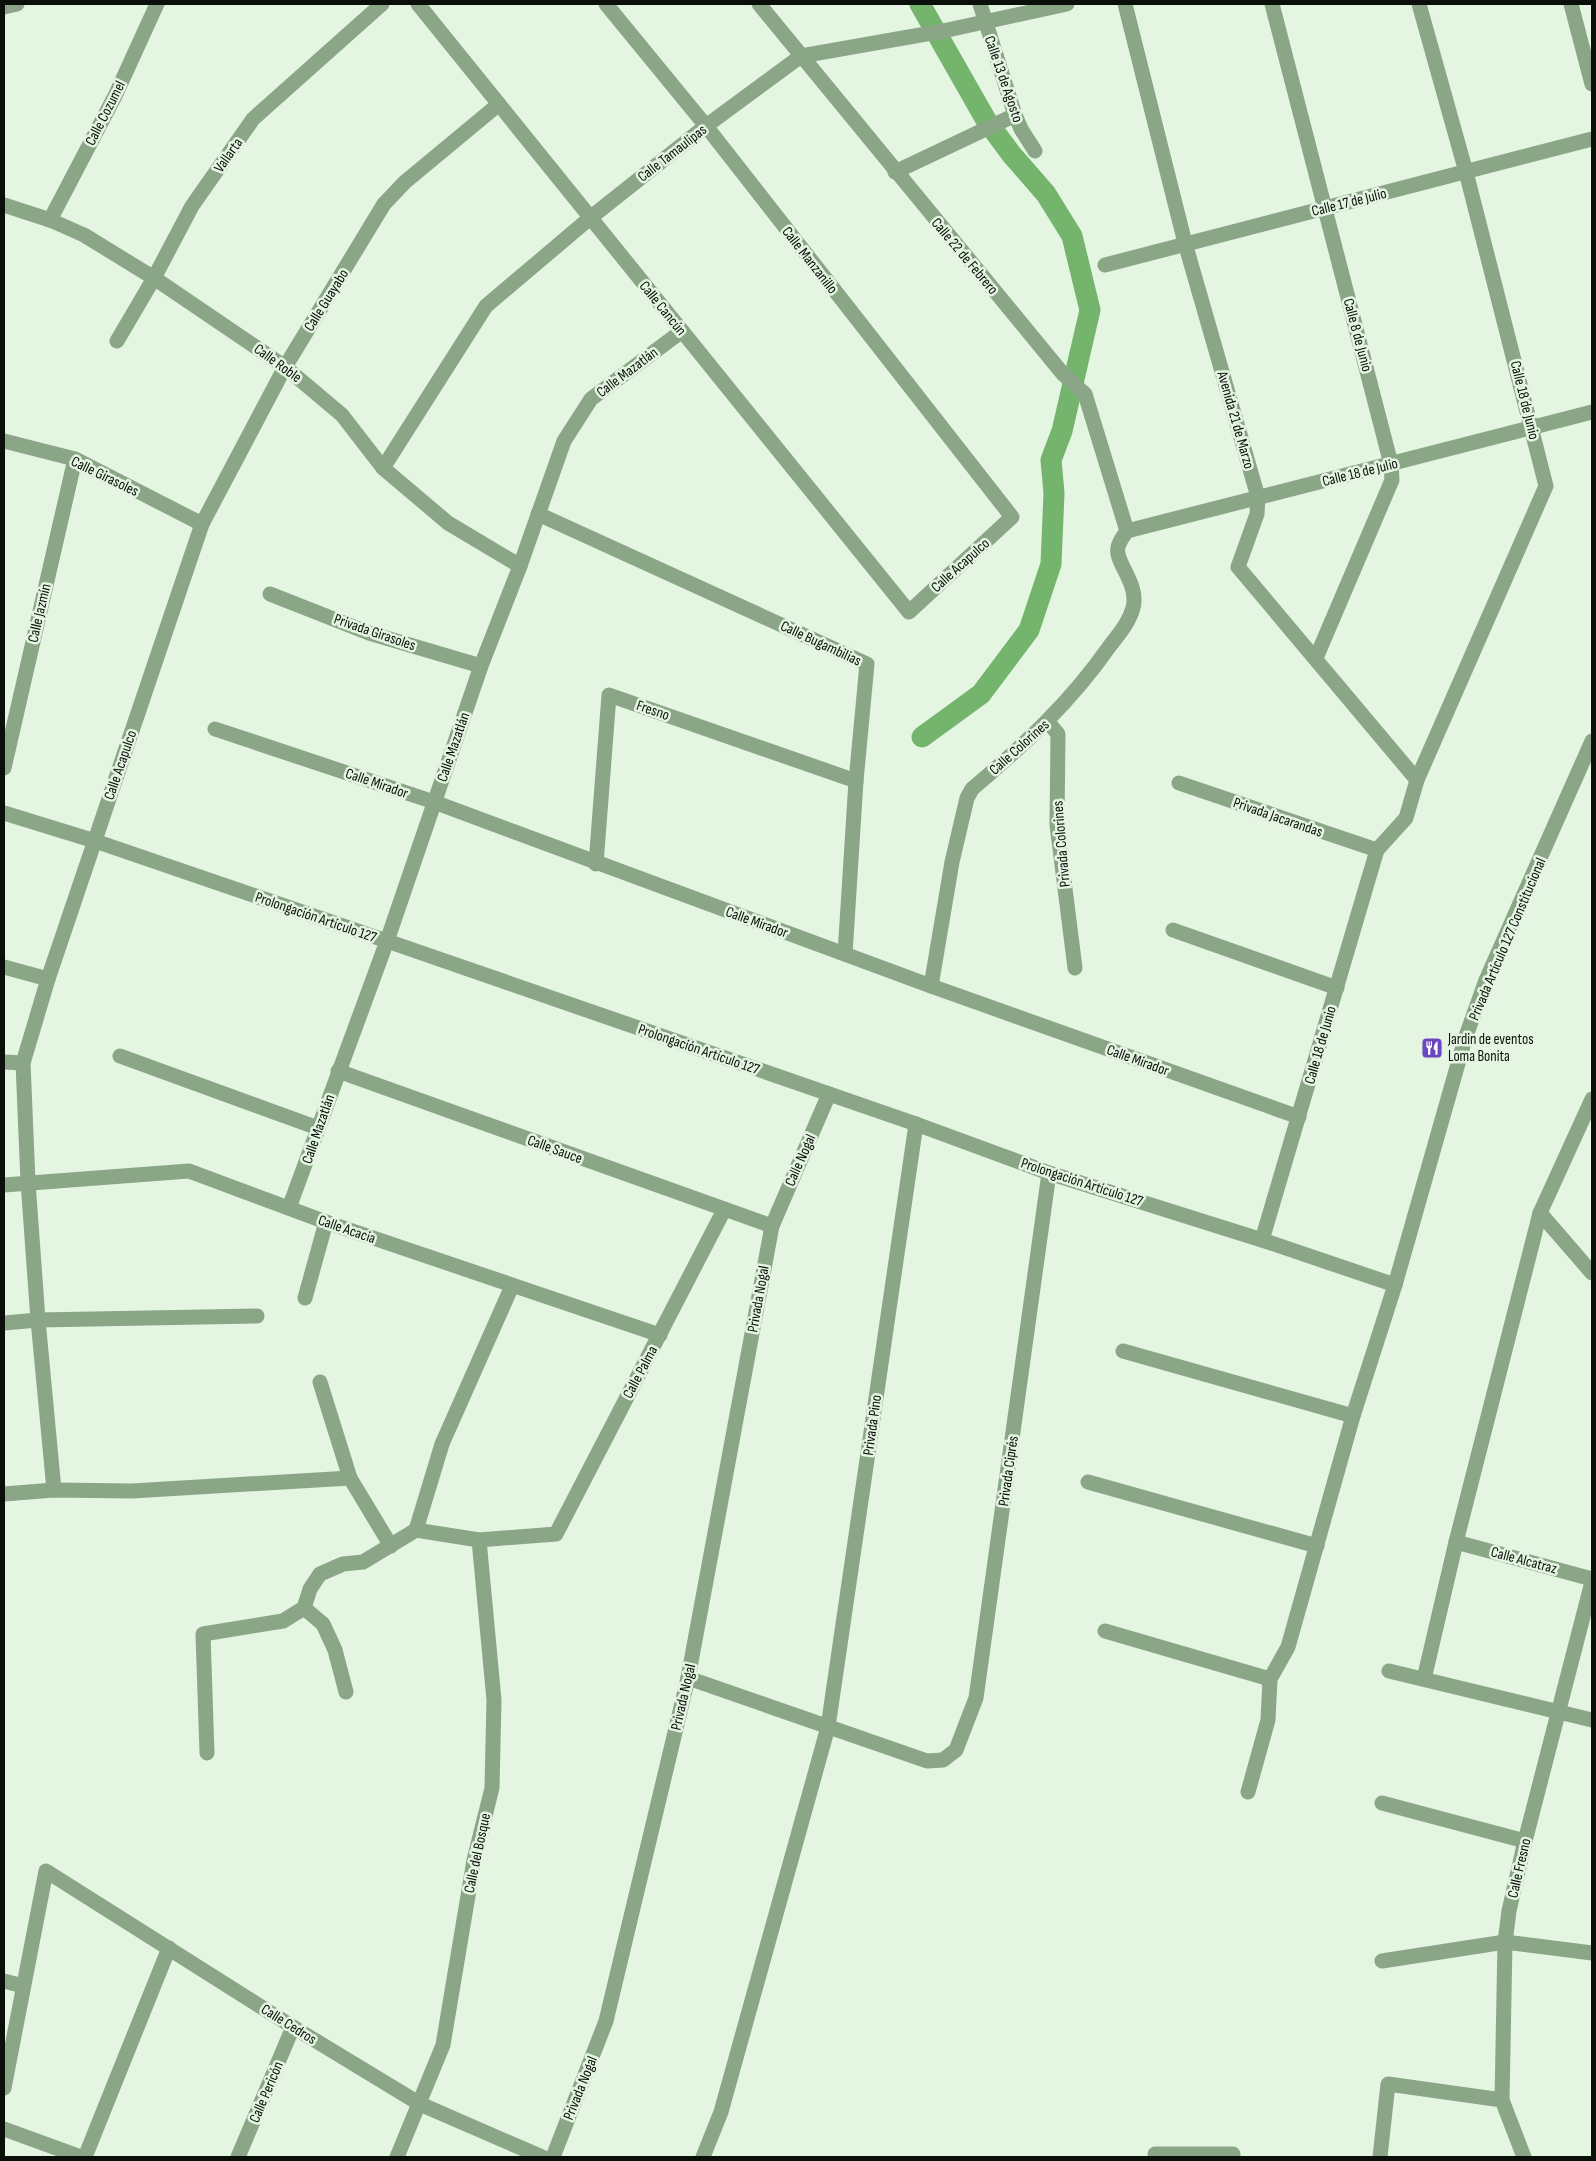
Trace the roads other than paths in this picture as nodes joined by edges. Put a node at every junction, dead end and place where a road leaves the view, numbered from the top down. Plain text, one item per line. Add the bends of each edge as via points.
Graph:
1 (17, 4) edge
2 (157, 4) edge
3 (382, 4) edge
4 (418, 4) edge
5 (606, 4) edge
6 (759, 4) edge
7 (980, 4) edge
8 (1066, 4) edge
9 (1125, 4) edge
10 (1272, 4) edge
11 (1419, 4) edge
12 (1571, 4) edge
13 (4, 7) edge
14 (985, 22) junction
15 (801, 56) junction
16 (1592, 84) edge
17 (498, 104) junction
18 (1015, 115) junction
19 (706, 126) junction
20 (1592, 139) edge
21 (1035, 150) dead end
22 (895, 172) junction
23 (1466, 172) junction
24 (4, 205) edge
25 (1324, 208) junction
26 (590, 218) junction
27 (50, 220) junction
28 (1185, 243) junction
29 (1105, 265) dead end
30 (154, 278) junction
31 (682, 331) junction
32 (117, 340) dead end
33 (285, 367) junction
34 (1592, 412) edge
35 (1532, 428) junction
36 (4, 441) edge
37 (75, 459) junction
38 (1391, 464) junction
39 (382, 468) junction
40 (1258, 497) junction
41 (538, 514) junction
42 (1012, 517) joint
43 (202, 524) junction
44 (1127, 531) junction
45 (520, 566) junction
46 (270, 594) dead end
47 (909, 612) joint
48 (1316, 658) junction
49 (481, 666) junction
50 (1048, 722) junction
51 (215, 729) dead end
52 (1592, 742) edge
53 (4, 768) edge
54 (1417, 780) junction
55 (856, 781) junction
56 (1179, 783) dead end
57 (434, 802) junction
58 (4, 813) edge
59 (95, 841) junction
60 (1377, 850) junction
61 (596, 864) junction
62 (1174, 930) dead end
63 (387, 941) junction
64 (845, 954) junction
65 (4, 968) edge
66 (1074, 968) dead end
67 (48, 978) junction
68 (931, 986) junction
69 (1337, 988) junction
70 (120, 1056) dead end
71 (4, 1062) edge
72 (22, 1063) junction
73 (338, 1071) junction
74 (829, 1094) junction
75 (1592, 1099) edge
76 (1298, 1117) junction
77 (916, 1124) junction
78 (318, 1128) junction
79 (1050, 1173) junction
80 (28, 1182) junction
81 (4, 1185) edge
82 (289, 1208) junction
83 (724, 1210) junction
84 (1540, 1213) junction
85 (326, 1222) junction
86 (772, 1226) junction
87 (1262, 1240) junction
88 (1592, 1273) edge
89 (1395, 1285) junction
90 (512, 1286) junction
91 (305, 1298) dead end
92 (257, 1316) dead end
93 (38, 1320) junction
94 (4, 1323) edge
95 (660, 1335) junction
96 (1123, 1351) dead end
97 (320, 1382) dead end
98 (1353, 1416) junction
99 (350, 1478) junction
100 (1088, 1482) dead end
101 (54, 1490) junction
102 (4, 1494) edge
103 (416, 1530) junction
104 (479, 1540) junction
105 (1456, 1542) junction
106 (391, 1546) junction
107 (1316, 1546) junction
108 (1592, 1580) edge
109 (304, 1608) junction
110 (1105, 1631) dead end
111 (1389, 1671) dead end
112 (688, 1678) junction
113 (1270, 1679) junction
114 (1424, 1680) junction
115 (346, 1692) dead end
116 (1559, 1712) junction
117 (1592, 1720) edge
118 (828, 1727) junction
119 (207, 1753) dead end
120 (1248, 1792) dead end
121 (1382, 1803) dead end
122 (1525, 1841) junction
123 (1505, 1942) junction
124 (169, 1948) junction
125 (1592, 1953) edge
126 (1382, 1961) dead end
127 (4, 1981) edge
128 (23, 1986) junction
129 (293, 2027) junction
130 (4, 2088) edge
131 (1502, 2100) junction
132 (420, 2104) junction
133 (4, 2129) edge
134 (1155, 2154) dead end
135 (81, 2157) edge
136 (85, 2157) edge
137 (238, 2157) edge
138 (397, 2157) edge
139 (542, 2157) edge
140 (553, 2157) edge
141 (703, 2157) edge
142 (1233, 2157) edge
143 (1380, 2157) edge
144 (1524, 2157) edge

1 - 13 street
2 - 27 street, Calle Cozumel
3 - 30 street, Vallarta via 253,119 192,206
4 - 17 street, Calle Cancún
5 - 19 street, Calle Manzanillo
6 - 15 street, Calle 22 de Febrero
7 - 14 street, Calle 13 de Agosto
8 - 14 street, Calle Tamaulipas
9 - 28 street, Avenida 21 de Marzo
10 - 25 street, Calle 8 de Junio
11 - 23 street, Calle 18 de Junio
12 - 16 street
14 - 15 street, Calle Tamaulipas
14 - 18 street, Calle 13 de Agosto
15 - 19 street, Calle Tamaulipas
15 - 22 street, Calle 22 de Febrero
17 - 26 street, Calle Cancún
17 - 33 street, Calle Guayabo via 405,182 384,204
18 - 21 street, Calle 13 de Agosto
18 - 22 street
19 - 26 street, Calle Tamaulipas
19 - 42 street, Calle Manzanillo
20 - 23 street, Calle 17 de Julio
22 - 44 street, Calle 22 de Febrero via 1063,374 1085,394
23 - 25 street, Calle 17 de Julio
23 - 35 street, Calle 18 de Junio
24 - 27 street, Calle Roble
25 - 28 street, Calle 17 de Julio
25 - 38 street, Calle 8 de Junio
26 - 31 street, Calle Cancún
26 - 39 street, Calle Tamaulipas via 486,306
27 - 30 street, Calle Roble via 84,235
28 - 29 street, Calle 17 de Julio
28 - 40 street, Avenida 21 de Marzo
30 - 32 street, Vallarta
30 - 33 street, Calle Roble
31 - 41 street, Calle Mazatlán via 591,399 564,441
31 - 47 street, Calle Cancún
33 - 39 street, Calle Roble via 342,415
33 - 43 street, Calle Acapulco
34 - 35 street, Calle 18 de Julio
35 - 38 street, Calle 18 de Julio
35 - 54 street, Calle 18 de Junio via 1546,486
36 - 37 street, Calle Girasoles
37 - 43 street, Calle Girasoles
37 - 53 street, Calle Jazmín
38 - 40 street, Calle 18 de Julio
38 - 48 street, Calle 8 de Junio via 1392,480
39 - 45 street, Calle Roble via 448,523
40 - 44 street, Calle 18 de Julio
40 - 48 street, Avenida 21 de Marzo via 1257,514 1238,567
41 - 45 street, Calle Mazatlán
41 - 55 street, Calle Bugambilias via 867,664
42 - 47 street, Calle Acapulco
43 - 59 street, Calle Acapulco
44 - 50 street, Calle Colorines via 1118,545 1117,554 1134,590 1133,607 1127,622 1091,673
45 - 49 street, Calle Mazatlán
46 - 49 street, Privada Girasoles via 369,633
48 - 54 street, Avenida 21 de Marzo
49 - 57 street, Calle Mazatlán
50 - 66 street, Privada Colorines via 1058,734 1057,825
50 - 68 street, Calle Colorines via 972,789 967,798 952,862
51 - 57 street, Calle Mirador
52 - 89 street, Privada Artículo 127 Constitucional via 1486,980 1449,1092
54 - 60 street, Calle 18 de Junio via 1406,818
55 - 61 street, Fresno via 609,695
55 - 64 street, Calle Bugambilias
56 - 60 street, Privada Jacarandas
57 - 61 street, Calle Mirador
57 - 63 street, Calle Mazatlán
58 - 59 street, Prolongación Artículo 127
59 - 63 street, Prolongación Artículo 127
59 - 67 street, Calle Acapulco
60 - 69 street, Calle 18 de Junio
61 - 64 street, Calle Mirador
62 - 69 street
63 - 73 street, Calle Mazatlán
63 - 74 street, Prolongación Artículo 127
64 - 68 street, Calle Mirador
65 - 67 street
67 - 72 street, Calle Acapulco
68 - 76 street, Calle Mirador
69 - 76 street, Calle 18 de Junio
70 - 78 street
71 - 72 street
72 - 80 street, Calle Acapulco
73 - 78 street, Calle Mazatlán
73 - 83 street, Calle Sauce
74 - 77 street, Prolongación Artículo 127
74 - 86 street, Calle Nogal
75 - 84 street
76 - 87 street, Calle 18 de Junio
77 - 79 street, Prolongación Artículo 127
77 - 118 street, Privada Pino
78 - 82 street, Calle Mazatlán
79 - 87 street, Prolongación Artículo 127
79 - 118 street, Privada Ciprés via 976,1698 956,1750 943,1760 927,1761
80 - 81 street, Calle Acacia
80 - 82 street, Calle Acacia via 189,1171
80 - 93 street, Calle Acapulco
82 - 85 street, Calle Acacia
83 - 86 street, Calle Sauce
83 - 95 street, Calle Palma
84 - 88 street
84 - 105 street
85 - 90 street, Calle Acacia
85 - 91 street
86 - 112 street, Privada Nogal
87 - 89 street, Prolongación Artículo 127
89 - 98 street, Privada Artículo 127 Constitucional
90 - 95 street, Calle Acacia
90 - 103 street via 442,1444
92 - 93 street
93 - 94 street
93 - 101 street, Calle Acapulco
95 - 104 street, Calle Palma via 556,1534
96 - 98 street
97 - 99 street
98 - 107 street, Privada Artículo 127 Constitucional
99 - 101 street via 132,1491
99 - 106 street
100 - 107 street
101 - 102 street
103 - 104 street
103 - 106 street
104 - 132 street, Calle del Bosque via 494,1700 492,1788 474,1860 443,2045
105 - 108 street, Calle Alcatraz
105 - 114 street
106 - 109 street via 363,1562 343,1564 320,1574 310,1588
107 - 113 street, Privada Artículo 127 Constitucional via 1288,1647
108 - 116 street, Calle Fresno
109 - 115 street via 323,1624 335,1650
109 - 119 street via 283,1621 203,1634
110 - 113 street
111 - 114 street
112 - 118 street
112 - 140 street, Privada Nogal via 606,2021
113 - 120 street via 1268,1720
114 - 116 street
116 - 117 street
116 - 122 street, Calle Fresno
118 - 141 street, Privada Pino via 721,2112
121 - 122 street
122 - 123 street, Calle Fresno
123 - 125 street
123 - 126 street
123 - 131 street, Calle Fresno
124 - 128 street, Calle Cedros via 46,1871
124 - 129 street, Calle Cedros
124 - 136 street
127 - 128 street
128 - 130 street
129 - 132 street, Calle Cedros
129 - 137 street, Calle Pericón
131 - 143 street via 1388,2084
131 - 144 street, Calle Fresno
132 - 138 street, Calle del Bosque
132 - 139 street, Calle Cedros
133 - 135 street
134 - 142 street via 1233,2154

